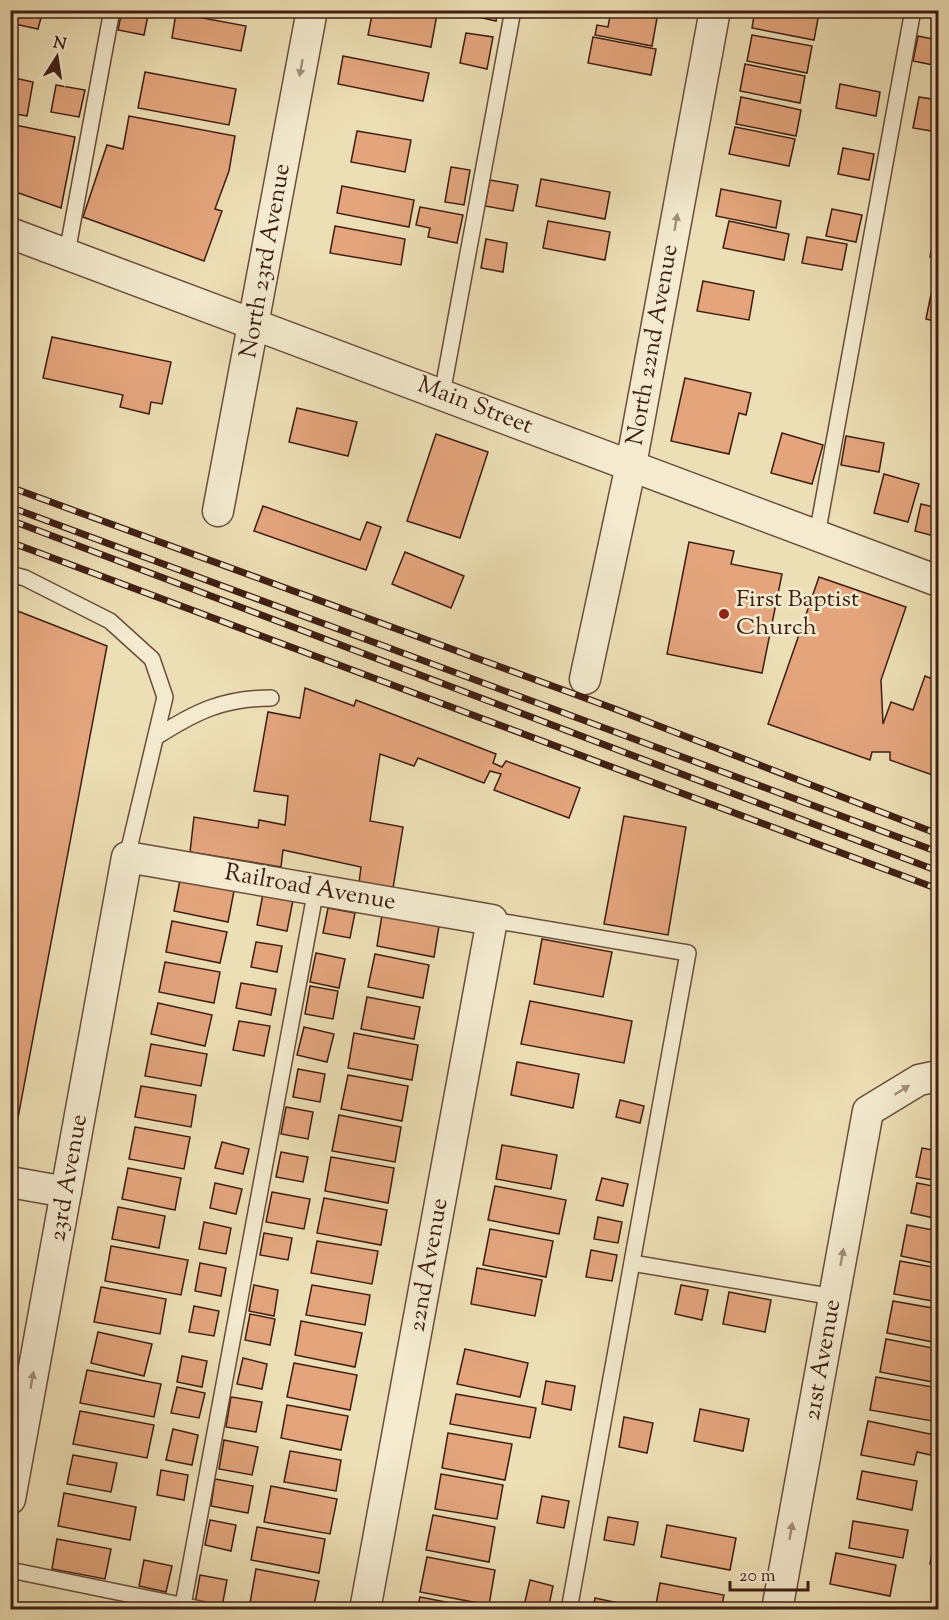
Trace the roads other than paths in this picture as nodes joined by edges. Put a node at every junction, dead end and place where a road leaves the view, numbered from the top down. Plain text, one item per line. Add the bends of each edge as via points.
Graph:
1 (112, 10) edge
2 (312, 10) edge
3 (513, 10) edge
4 (715, 10) edge
5 (913, 10) edge
6 (10, 233) edge
7 (67, 253) junction
8 (254, 323) junction
9 (442, 394) junction
10 (631, 465) junction
11 (218, 511) dead end
12 (817, 535) junction
13 (10, 574) edge
14 (939, 581) edge
15 (585, 679) dead end
16 (271, 698) dead end
17 (156, 737) junction
18 (127, 857) junction
19 (316, 889) junction
20 (492, 920) junction
21 (939, 1076) edge
22 (10, 1182) edge
23 (66, 1192) junction
24 (632, 1263) junction
25 (834, 1297) junction
26 (10, 1499) edge
27 (10, 1570) edge
28 (183, 1605) junction
29 (205, 1610) edge
30 (365, 1610) edge
31 (569, 1610) edge
32 (777, 1610) edge

1 - 7 lane
2 -> 8 street, North 23rd Avenue
3 - 9 lane
10 -> 4 street, North 22nd Avenue
5 - 12 lane
6 - 7 street, Main Street
7 - 8 street, Main Street
8 - 9 street, Main Street
8 - 11 street, North 23rd Avenue
9 - 10 street, Main Street
10 - 12 street, Main Street
10 - 15 street, North 22nd Avenue
12 - 14 street, Main Street
13 - 17 lane via 110,621 152,659 165,697
16 - 17 lane via 242,698 214,707
17 - 18 lane
18 - 19 street, Railroad Avenue
18 - 23 street, 23rd Avenue
19 - 20 street, Railroad Avenue
19 - 28 lane
20 - 24 lane via 688,953
20 - 30 street, 22nd Avenue
25 -> 21 street, 21st Avenue via 868,1111 920,1080
22 - 23 street
26 -> 23 street, 23rd Avenue
24 - 25 lane
24 - 31 lane
32 -> 25 street, 21st Avenue
27 - 28 lane
28 - 29 lane

